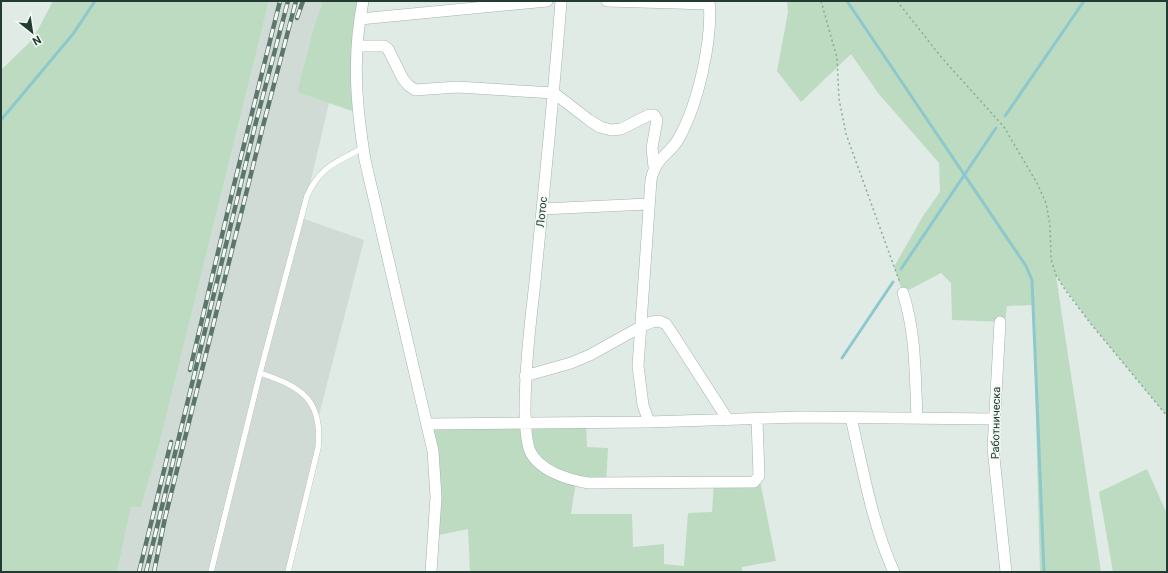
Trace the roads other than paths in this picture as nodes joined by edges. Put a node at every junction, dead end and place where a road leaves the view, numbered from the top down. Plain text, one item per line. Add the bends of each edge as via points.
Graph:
1 (363, 1) edge
2 (547, 1) edge
3 (562, 1) edge
4 (607, 1) edge
5 (709, 3) edge
6 (360, 19) junction
7 (357, 46) junction
8 (554, 92) junction
9 (364, 148) junction
10 (654, 167) junction
11 (648, 204) junction
12 (542, 209) junction
13 (904, 293) road end
14 (1000, 322) dead end
15 (640, 327) junction
16 (260, 373) junction
17 (525, 376) junction
18 (917, 417) junction
19 (851, 418) junction
20 (757, 419) junction
21 (994, 419) junction
22 (728, 420) junction
23 (649, 422) junction
24 (428, 424) junction
25 (526, 424) junction
26 (211, 572) edge
27 (288, 572) edge
28 (431, 572) edge
29 (894, 572) edge
30 (1006, 572) edge

1 - 6 street
2 - 6 street
3 - 8 street, Лотос
4 - 5 street
5 - 10 street via 706,53 693,103 678,139
6 - 7 street
7 - 8 street via 384,46 388,49 403,79 415,90 456,87
7 - 9 street via 358,113
8 - 10 street via 588,120 611,130 621,129 648,115 654,116 657,120 653,143
8 - 12 street, Лотос
9 - 16 lane via 324,170 309,191
9 - 24 street
10 - 11 street
11 - 12 street
11 - 15 street
12 - 17 street, Лотос
13 - 18 street via 914,339
14 - 21 street, Работническа
15 - 17 street via 590,355
15 - 22 street via 659,321 666,324
15 - 23 street via 639,383
16 - 26 lane
16 - 27 lane via 284,381 304,394 313,405 320,431
17 - 25 street, Лотос
18 - 19 street
18 - 21 street
19 - 20 street
19 - 29 street via 872,508
20 - 22 street
20 - 25 street, Лотос via 759,476 754,482 597,484 576,481 556,473 536,459 527,443
21 - 30 street, Работническа via 993,448
22 - 23 street
23 - 25 street
24 - 25 street
24 - 28 street via 436,476

